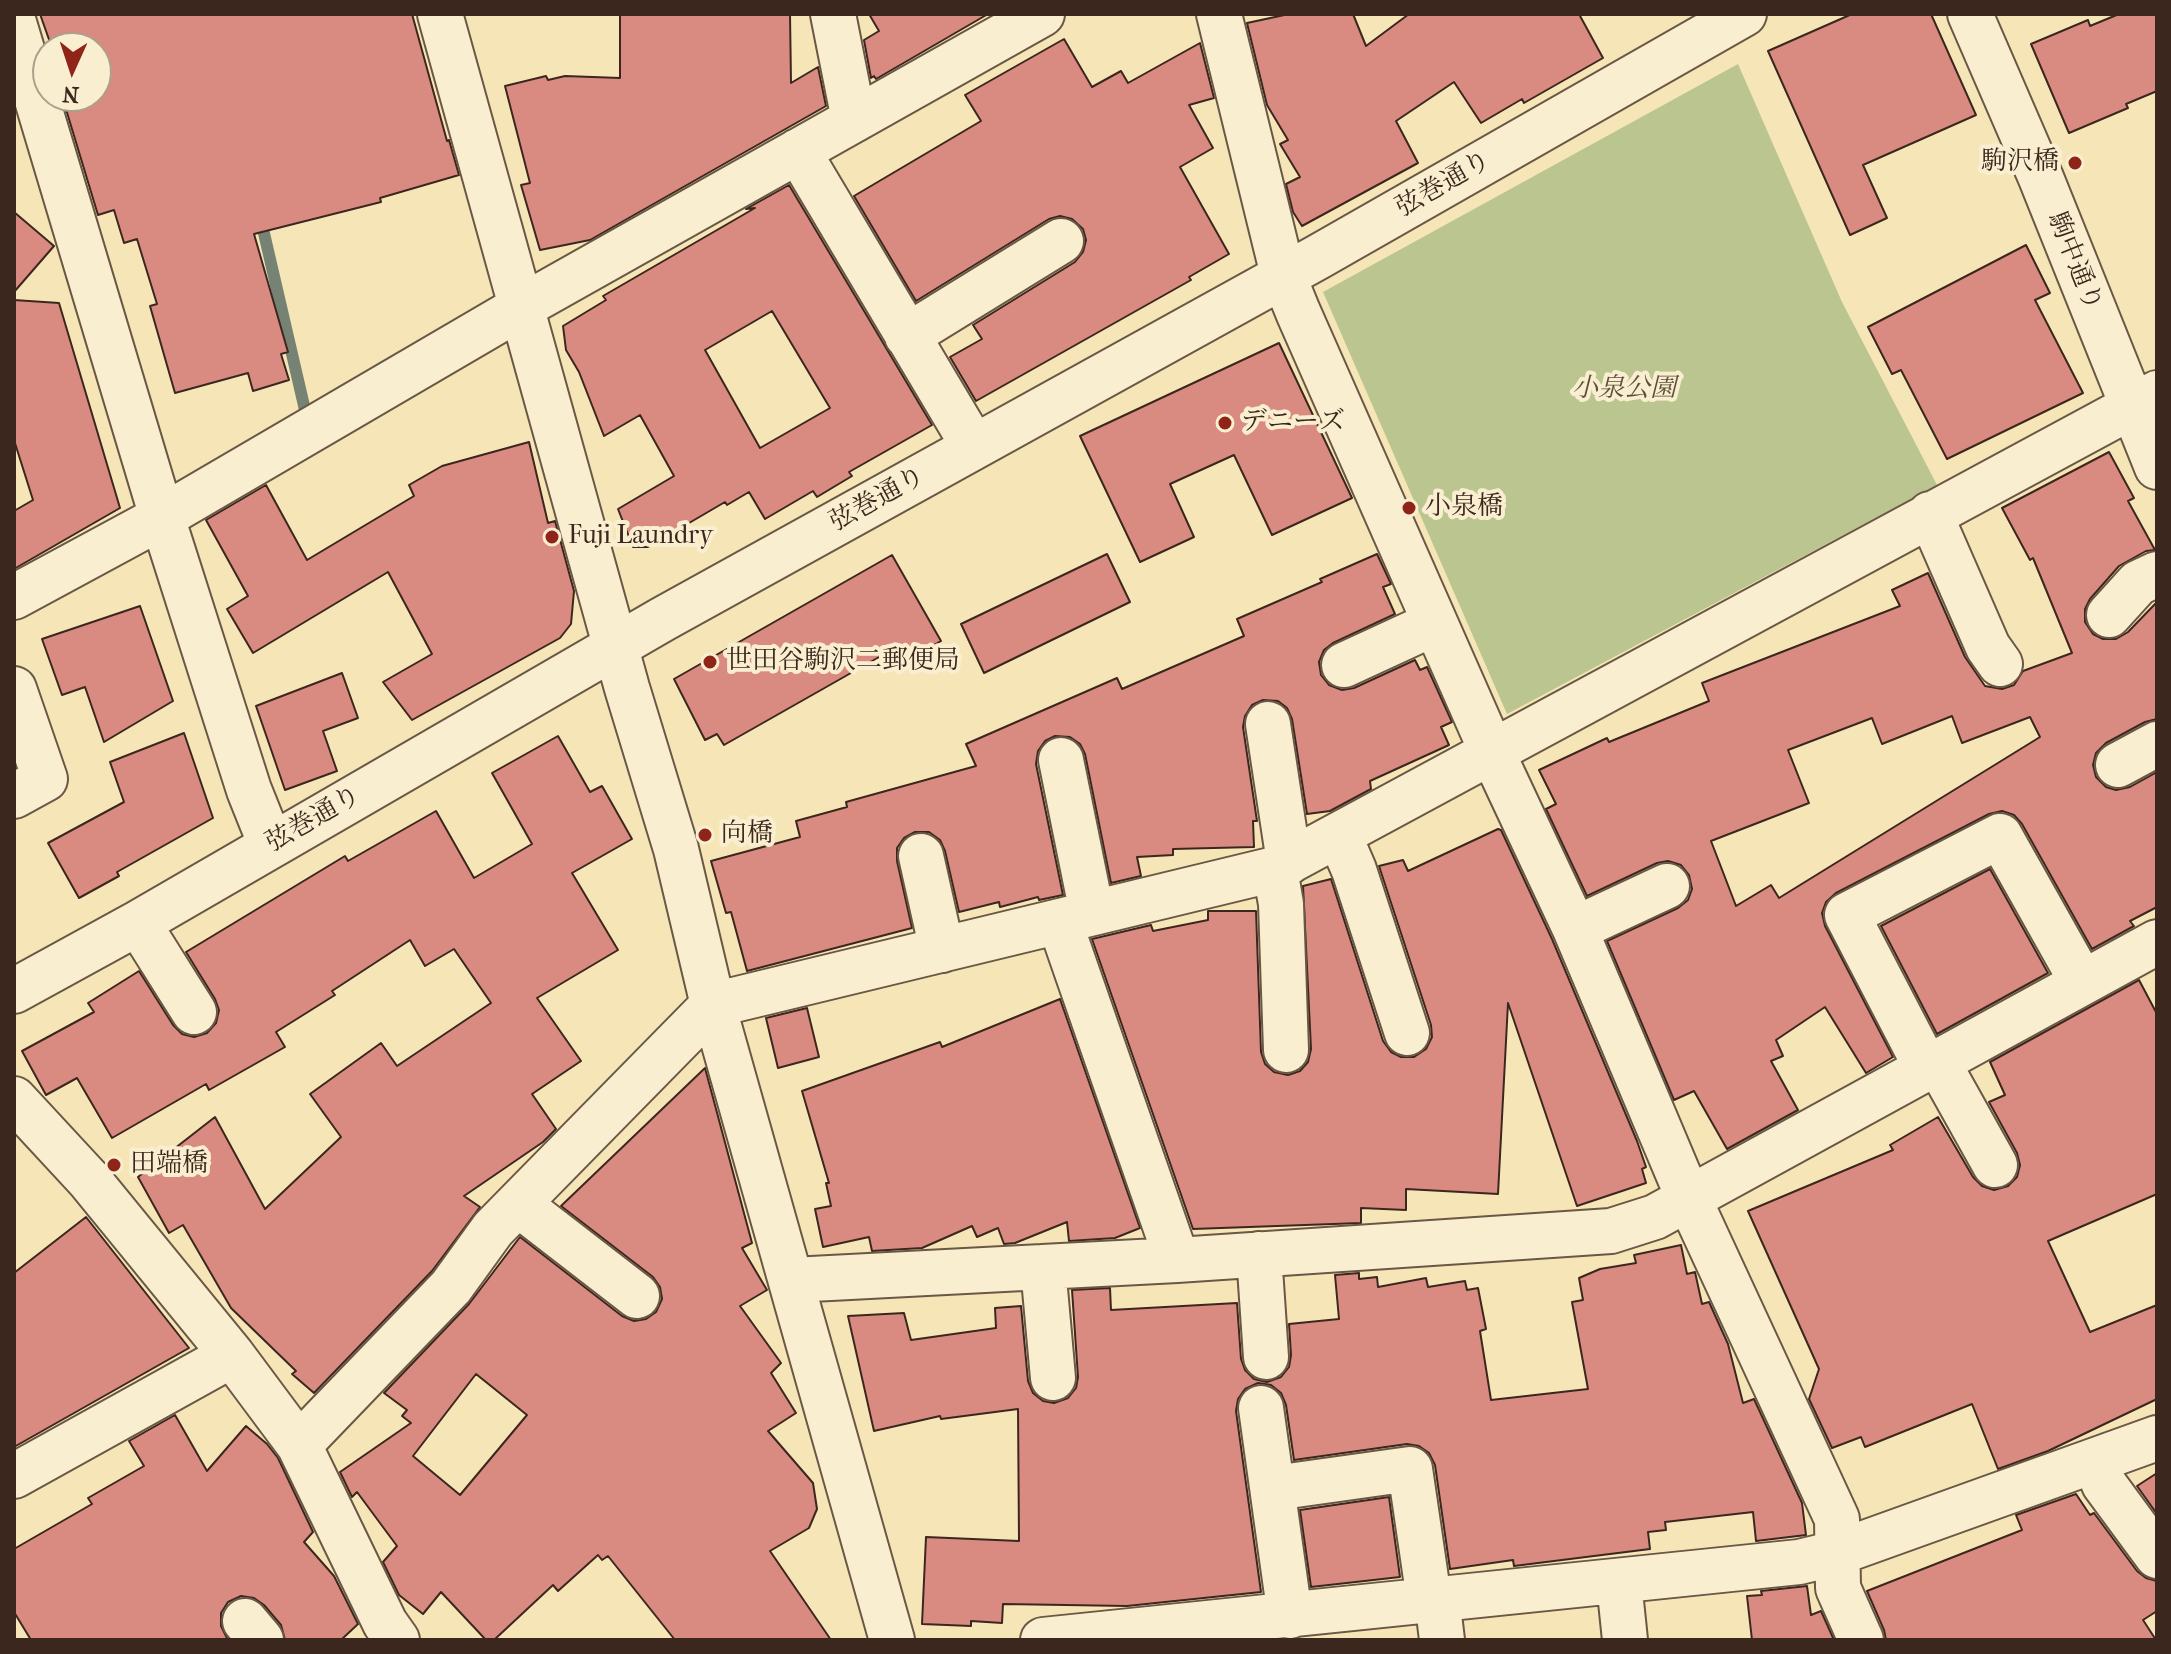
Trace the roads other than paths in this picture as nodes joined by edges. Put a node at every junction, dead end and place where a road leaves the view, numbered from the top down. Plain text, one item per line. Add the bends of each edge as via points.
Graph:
1 (440, 14) edge
2 (833, 14) edge
3 (1042, 14) edge
4 (1219, 14) edge
5 (1744, 14) edge
6 (1970, 14) edge
7 (14, 23) edge
8 (854, 120) junction
9 (798, 151) junction
10 (1061, 241) dead end
11 (1283, 275) junction
12 (523, 306) junction
13 (907, 336) junction
14 (2144, 399) edge
15 (974, 447) junction
16 (2157, 467) edge
17 (1930, 514) junction
18 (162, 517) junction
19 (2157, 574) edge
20 (14, 597) edge
21 (2109, 615) dead end
22 (1435, 623) junction
23 (615, 646) junction
24 (2000, 664) dead end
25 (1344, 665) dead end
26 (14, 689) edge
27 (1268, 724) dead end
28 (2157, 744) edge
29 (1492, 752) junction
30 (1061, 760) dead end
31 (2118, 765) dead end
32 (14, 796) edge
33 (1339, 835) junction
34 (271, 845) junction
35 (921, 856) dead end
36 (1282, 865) junction
37 (1667, 886) dead end
38 (1076, 918) junction
39 (138, 923) junction
40 (1575, 929) junction
41 (2157, 942) edge
42 (942, 950) junction
43 (2082, 982) junction
44 (14, 991) edge
45 (713, 1005) junction
46 (194, 1012) dead end
47 (1407, 1033) dead end
48 (1286, 1050) dead end
49 (1931, 1064) junction
50 (14, 1099) edge
51 (1995, 1165) dead end
52 (1688, 1197) junction
53 (518, 1204) junction
54 (1259, 1254) junction
55 (1177, 1260) junction
56 (1043, 1267) junction
57 (792, 1280) junction
58 (637, 1296) dead end
59 (232, 1355) junction
60 (1266, 1357) dead end
61 (1053, 1378) dead end
62 (1261, 1408) dead end
63 (2157, 1438) edge
64 (299, 1445) junction
65 (2095, 1461) junction
66 (14, 1476) edge
67 (1274, 1488) junction
68 (1837, 1553) junction
69 (2157, 1556) edge
70 (1619, 1582) junction
71 (1436, 1612) edge
72 (1290, 1616) junction
73 (382, 1634) edge
74 (892, 1640) edge
75 (1043, 1640) edge
76 (1625, 1640) edge
77 (1861, 1640) edge

1 - 12 street
2 - 8 street
3 - 8 street
4 - 11 street
5 - 11 street, 弦巻通り
6 - 14 street, 駒中通り
7 - 18 street
8 - 9 street
9 - 12 street
9 - 13 street
10 - 13 street
11 - 15 street, 弦巻通り
11 - 22 street
12 - 18 street
12 - 23 street
13 - 15 street
14 - 16 street, 駒中通り
14 - 17 street
15 - 23 street, 弦巻通り
17 - 24 street
17 - 29 street
18 - 20 street
18 - 34 street
19 - 21 street via 2138,583
22 - 25 street
22 - 29 street
23 - 34 street, 弦巻通り
23 - 45 street via 676,849
26 - 32 street via 45,779
27 - 36 street
28 - 31 street
29 - 33 street
29 - 40 street
30 - 38 street
33 - 36 street
33 - 47 street
34 - 39 street, 弦巻通り
35 - 42 street
36 - 38 street
36 - 48 street
37 - 40 street
38 - 42 street
38 - 55 street
39 - 44 street, 弦巻通り
39 - 46 street
40 - 52 street
41 - 43 street
42 - 45 street
43 - 49 street
43 - 49 street via 2000,836 1847,915
45 - 53 street
45 - 57 street
49 - 51 street
49 - 52 street
50 - 59 street via 89,1180
52 - 54 street via 1655,1217 1611,1231
52 - 68 street via 1837,1519
53 - 58 street
53 - 64 street via 451,1287
54 - 55 street
54 - 60 street
55 - 56 street
56 - 57 street
56 - 61 street
57 - 74 street
59 - 64 street
59 - 66 street
62 - 67 street
63 - 65 street
64 - 73 street
65 - 68 street
65 - 69 street via 2104,1484
67 - 71 street via 1410,1469
67 - 72 street
68 - 70 street
68 - 77 street via 1838,1588
70 - 71 street
70 - 76 street
71 - 72 street
72 - 75 street

